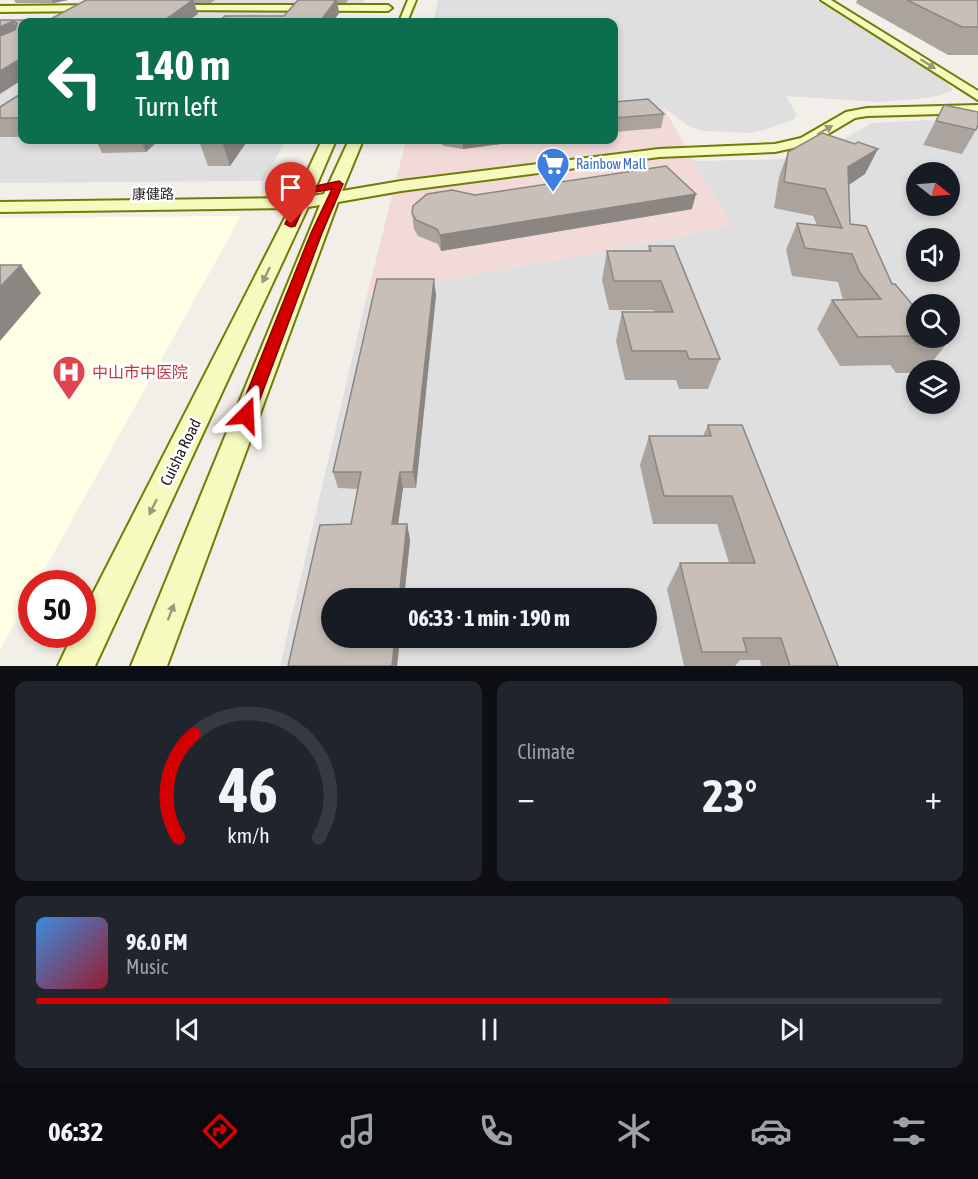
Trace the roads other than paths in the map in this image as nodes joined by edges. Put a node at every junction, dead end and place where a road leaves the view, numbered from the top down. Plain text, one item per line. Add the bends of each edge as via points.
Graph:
1 (412, 0) edge
2 (825, 0) edge
3 (838, 0) edge
4 (112, 8) edge
5 (160, 8) edge
6 (388, 8) edge
7 (0, 9) edge
8 (405, 18) edge
9 (968, 76) dead end
10 (978, 96) edge
11 (978, 102) edge
12 (978, 109) edge
13 (327, 144) edge
14 (354, 144) edge
15 (567, 160) junction
16 (336, 191) junction
17 (0, 196) edge
18 (303, 197) junction
19 (0, 207) edge
20 (76, 666) edge
21 (149, 666) edge

1 - 8 street
2 -> 10 street
3 - 9 street
4 - 7 street
5 - 6 street
11 - 15 street via 842,109 821,116 790,135 764,142 682,143
15 -> 12 street via 687,150 775,148 806,141 851,115
13 - 18 street, Cuisha Road
14 - 16 street
15 - 16 street
16 - 18 street
21 -> 16 street via 316,233
17 - 18 street, 康健路
18 - 19 street, 康健路
18 -> 20 street, Cuisha Road

